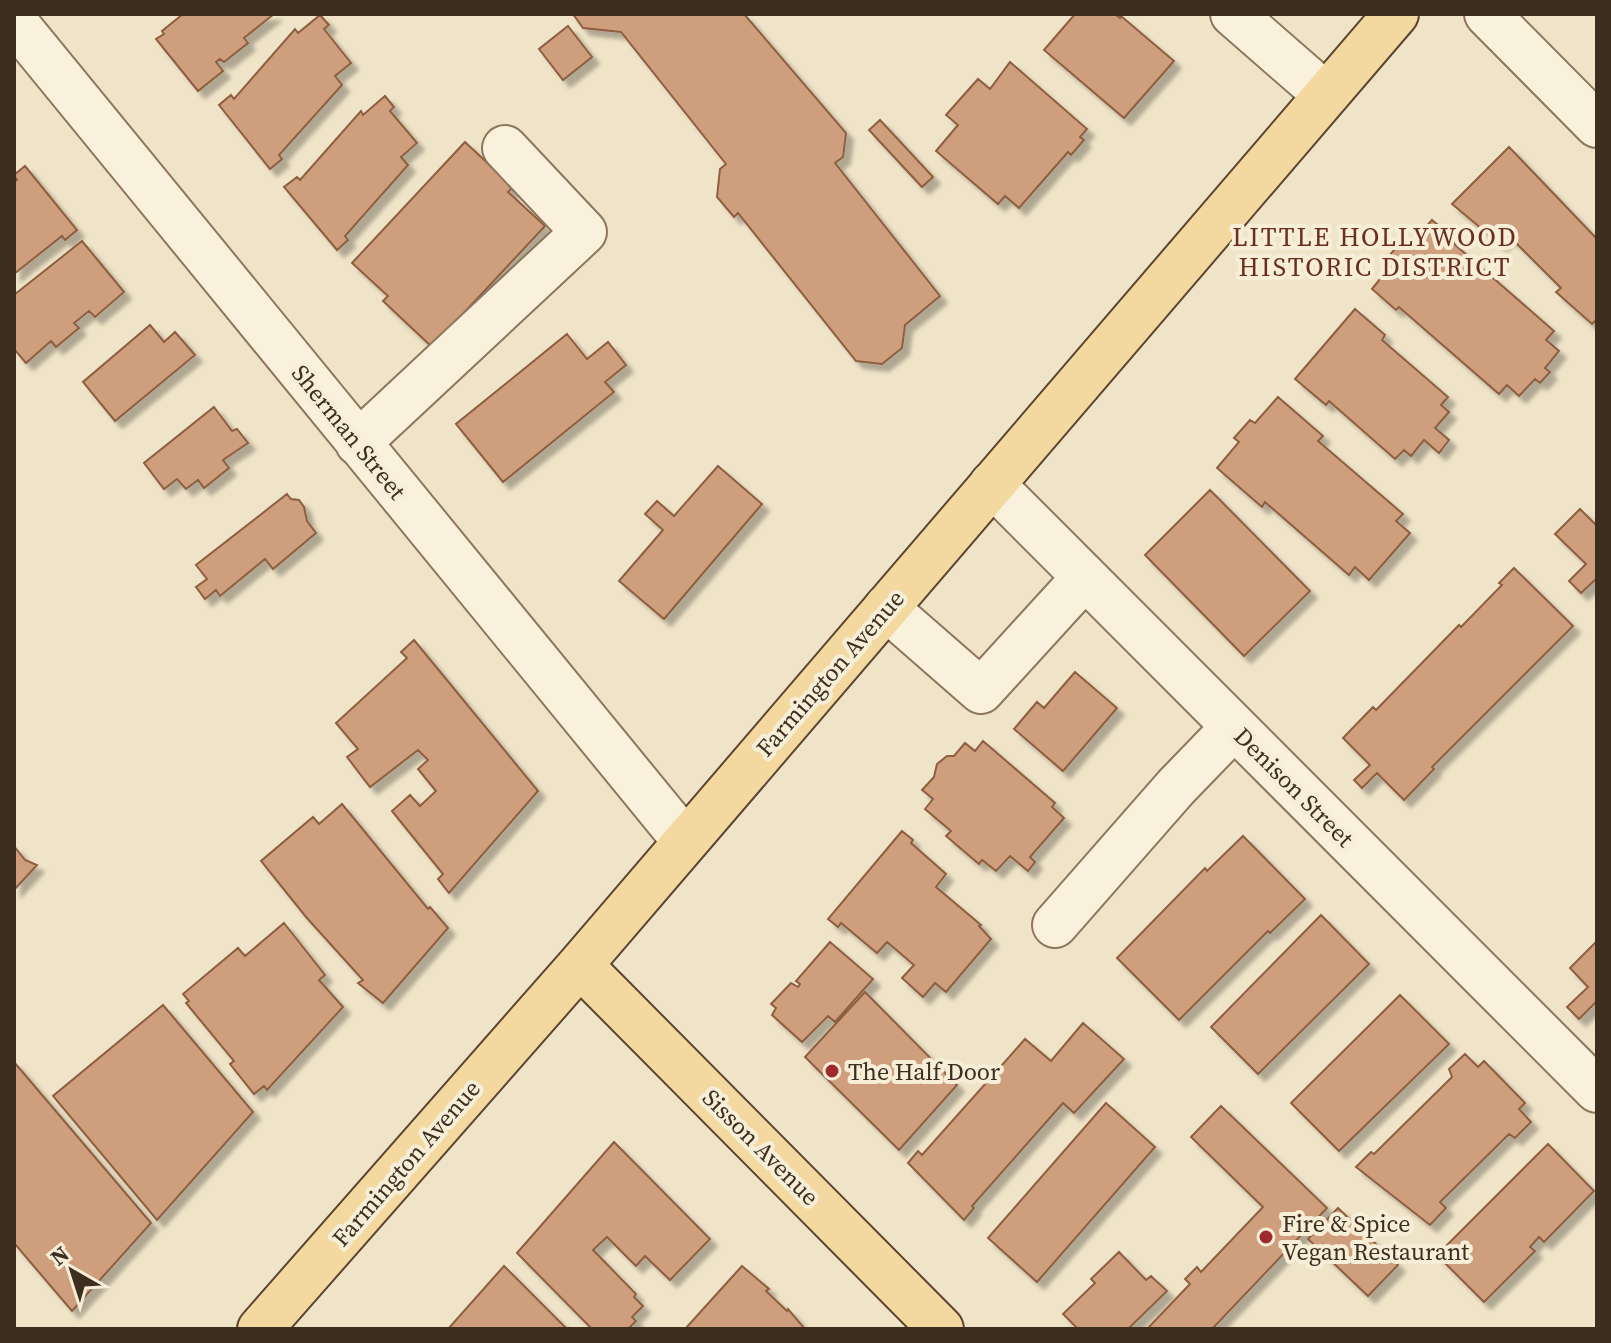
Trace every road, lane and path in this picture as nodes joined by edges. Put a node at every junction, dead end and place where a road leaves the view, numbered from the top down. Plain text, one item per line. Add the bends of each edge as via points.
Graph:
1 (1233, 14) edge
2 (1396, 14) edge
3 (1487, 14) edge
4 (14, 21) edge
5 (1326, 95) junction
6 (1597, 125) edge
7 (505, 148) dead end
8 (358, 443) junction
9 (992, 484) junction
10 (1085, 577) junction
11 (886, 608) junction
12 (1234, 727) junction
13 (685, 841) junction
14 (1055, 925) dead end
15 (580, 965) junction
16 (1597, 1090) edge
17 (260, 1329) edge
18 (941, 1329) edge

1 - 5 street
2 - 5 main road, Farmington Avenue
3 - 6 street
4 - 8 street, Sherman Street
5 - 9 main road, Farmington Avenue
7 - 8 street via 584,232
8 - 13 street, Sherman Street
9 - 10 street, Denison Street
9 - 11 main road, Farmington Avenue
10 - 11 street via 981,691
10 - 12 street, Denison Street
11 - 13 main road, Farmington Avenue
12 - 14 street
12 - 16 street, Denison Street
13 - 15 main road, Farmington Avenue
15 - 17 main road, Farmington Avenue
15 - 18 main road, Sisson Avenue

